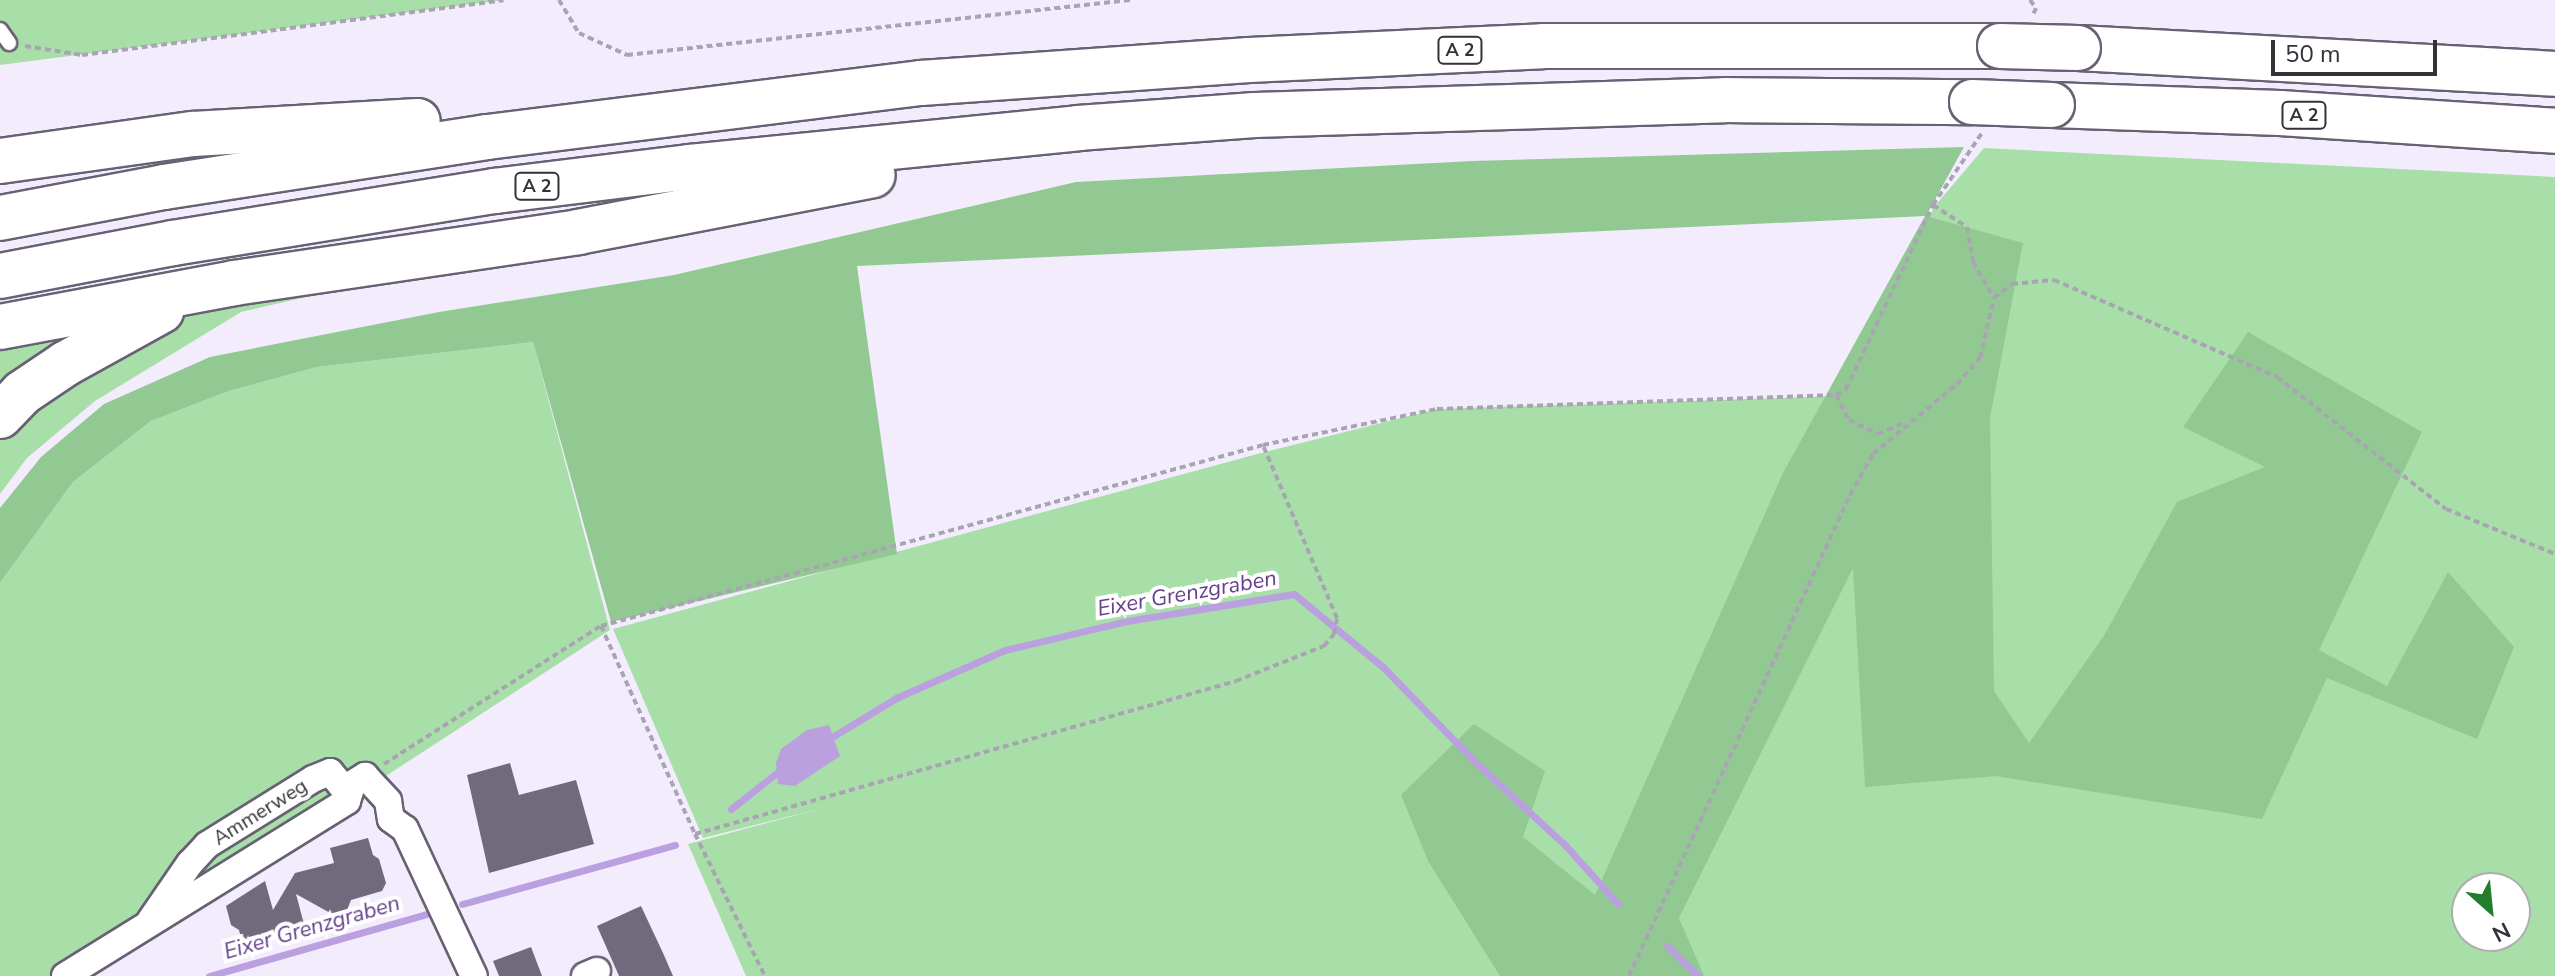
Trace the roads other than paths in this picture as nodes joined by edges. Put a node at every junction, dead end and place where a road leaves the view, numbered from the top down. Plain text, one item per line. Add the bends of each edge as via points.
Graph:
1 (0, 30) edge
2 (9, 43) road end
3 (2555, 74) edge
4 (1078, 128) junction
5 (2555, 131) edge
6 (487, 137) junction
7 (0, 161) edge
8 (0, 218) edge
9 (0, 276) edge
10 (234, 283) junction
11 (0, 327) edge
12 (0, 416) edge
13 (352, 789) junction
14 (150, 921) junction
15 (65, 976) edge
16 (474, 976) edge

1 - 2 lane
3 - 6 highway, A 2, bridge via 2078,48 2015,34 1543,46 921,83
4 - 5 highway, A 2, bridge via 1255,115 1680,102 1977,117 2052,105
4 - 9 highway, A 2 via 495,191
4 - 10 highway via 961,160 578,232
6 - 7 highway via 427,120 193,134
6 - 8 highway, A 2
10 - 11 highway
10 - 12 highway via 144,317 22,393
13 - 14 street, Ammerweg
13 - 14 street, Ammerweg via 330,772 207,845
13 - 16 street via 388,801 391,819 405,829
14 - 15 street, Ammerweg

